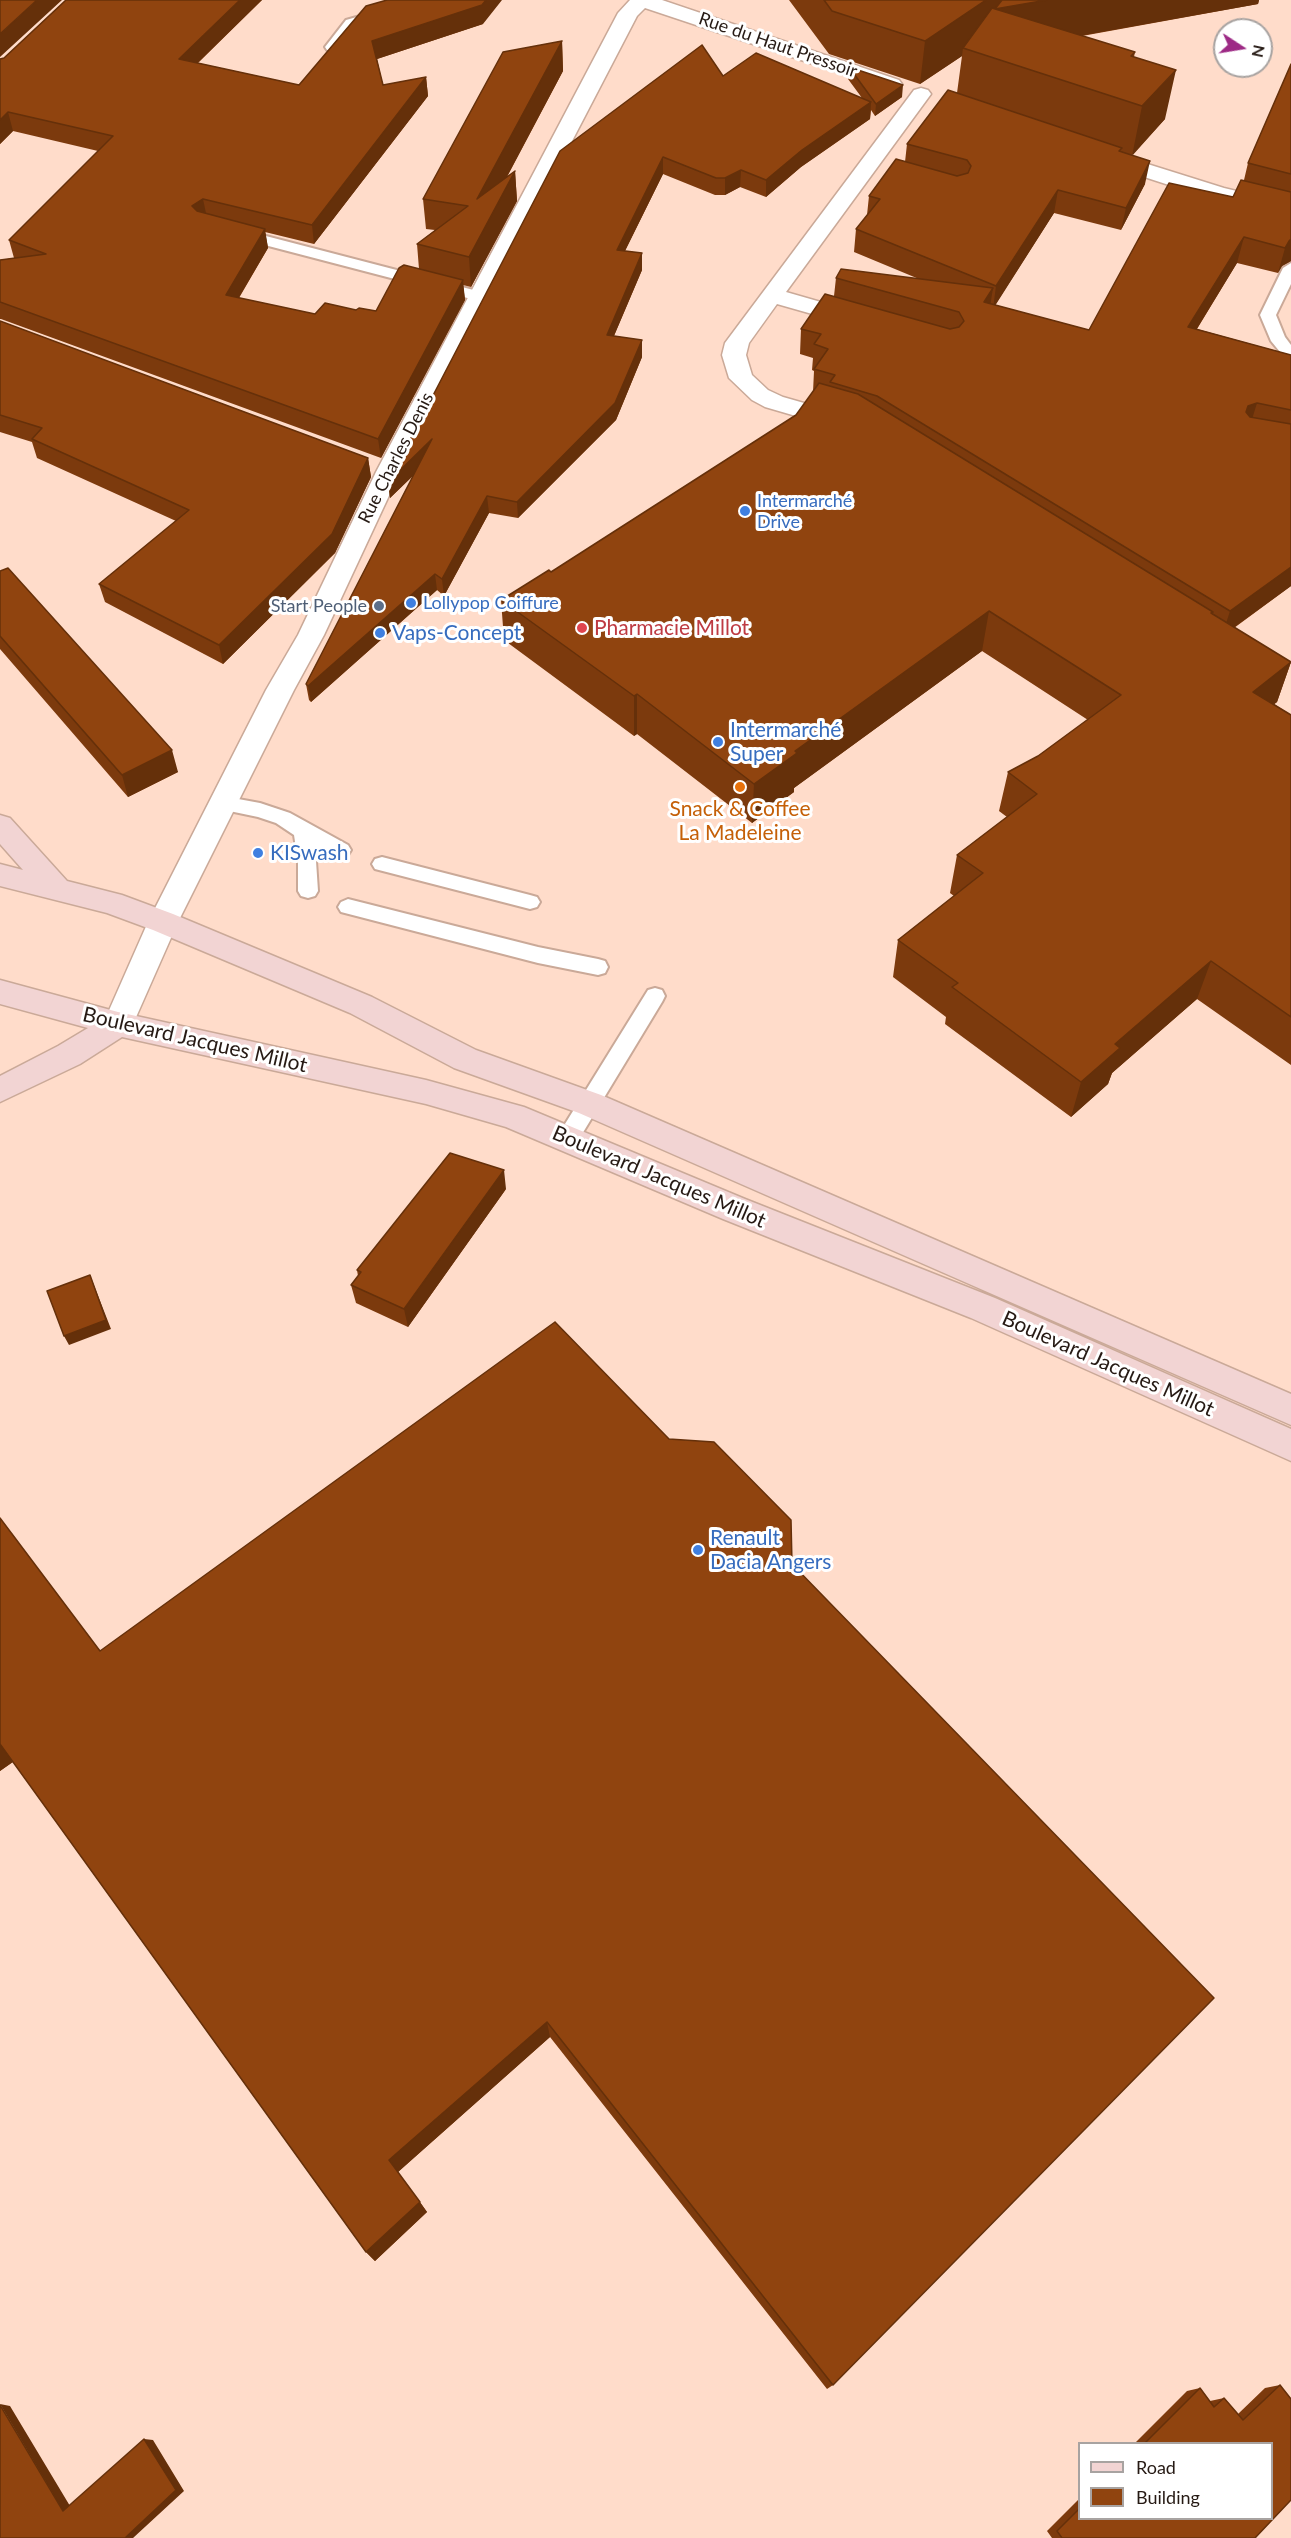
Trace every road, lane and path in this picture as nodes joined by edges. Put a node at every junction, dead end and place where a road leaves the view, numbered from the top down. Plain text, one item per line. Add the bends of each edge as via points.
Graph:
1 (396, 0) edge
2 (642, 0) edge
3 (332, 47) edge
4 (1091, 152) edge
5 (866, 166) junction
6 (890, 173) edge
7 (1291, 211) edge
8 (228, 231) edge
9 (1291, 268) edge
10 (478, 296) junction
11 (774, 296) junction
12 (882, 327) edge
13 (1291, 354) edge
14 (864, 428) edge
15 (222, 803) junction
16 (0, 825) edge
17 (303, 831) junction
18 (341, 850) dead end
19 (382, 864) dead end
20 (0, 875) edge
21 (56, 888) junction
22 (308, 891) dead end
23 (530, 902) dead end
24 (348, 907) dead end
25 (163, 922) junction
26 (598, 967) dead end
27 (0, 992) edge
28 (655, 996) dead end
29 (118, 1024) junction
30 (0, 1090) edge
31 (590, 1104) junction
32 (568, 1138) junction
33 (1291, 1410) edge
34 (1291, 1445) edge

1 - 3 lane via 383,14 351,23
2 - 5 street, Rue du Haut Pressoir via 932,98
2 - 10 street, Rue Charles Denis via 628,13
4 - 7 street via 1217,193
5 - 6 street
5 - 11 street
8 - 10 lane
9 - 13 lane via 1268,315 1277,338
10 - 15 street, Rue Charles Denis via 378,468 311,635
11 - 12 street
11 - 14 street via 737,343 734,355 741,378 774,402
15 - 17 lane via 260,810
15 - 25 street, Rue Charles Denis
16 - 21 street
17 - 18 lane
17 - 22 lane
19 - 23 lane
20 - 21 street, Boulevard Jacques Millot
21 - 25 street, Boulevard Jacques Millot
24 - 26 lane
25 - 29 street, Rue Charles Denis
25 - 31 street, Boulevard Jacques Millot via 361,1005 465,1059
27 - 29 street, Boulevard Jacques Millot
28 - 31 lane
29 - 30 street via 69,1055
29 - 32 street, Boulevard Jacques Millot via 426,1092 513,1116
31 - 32 lane
31 - 33 street, Boulevard Jacques Millot
32 - 34 street, Boulevard Jacques Millot via 983,1308

